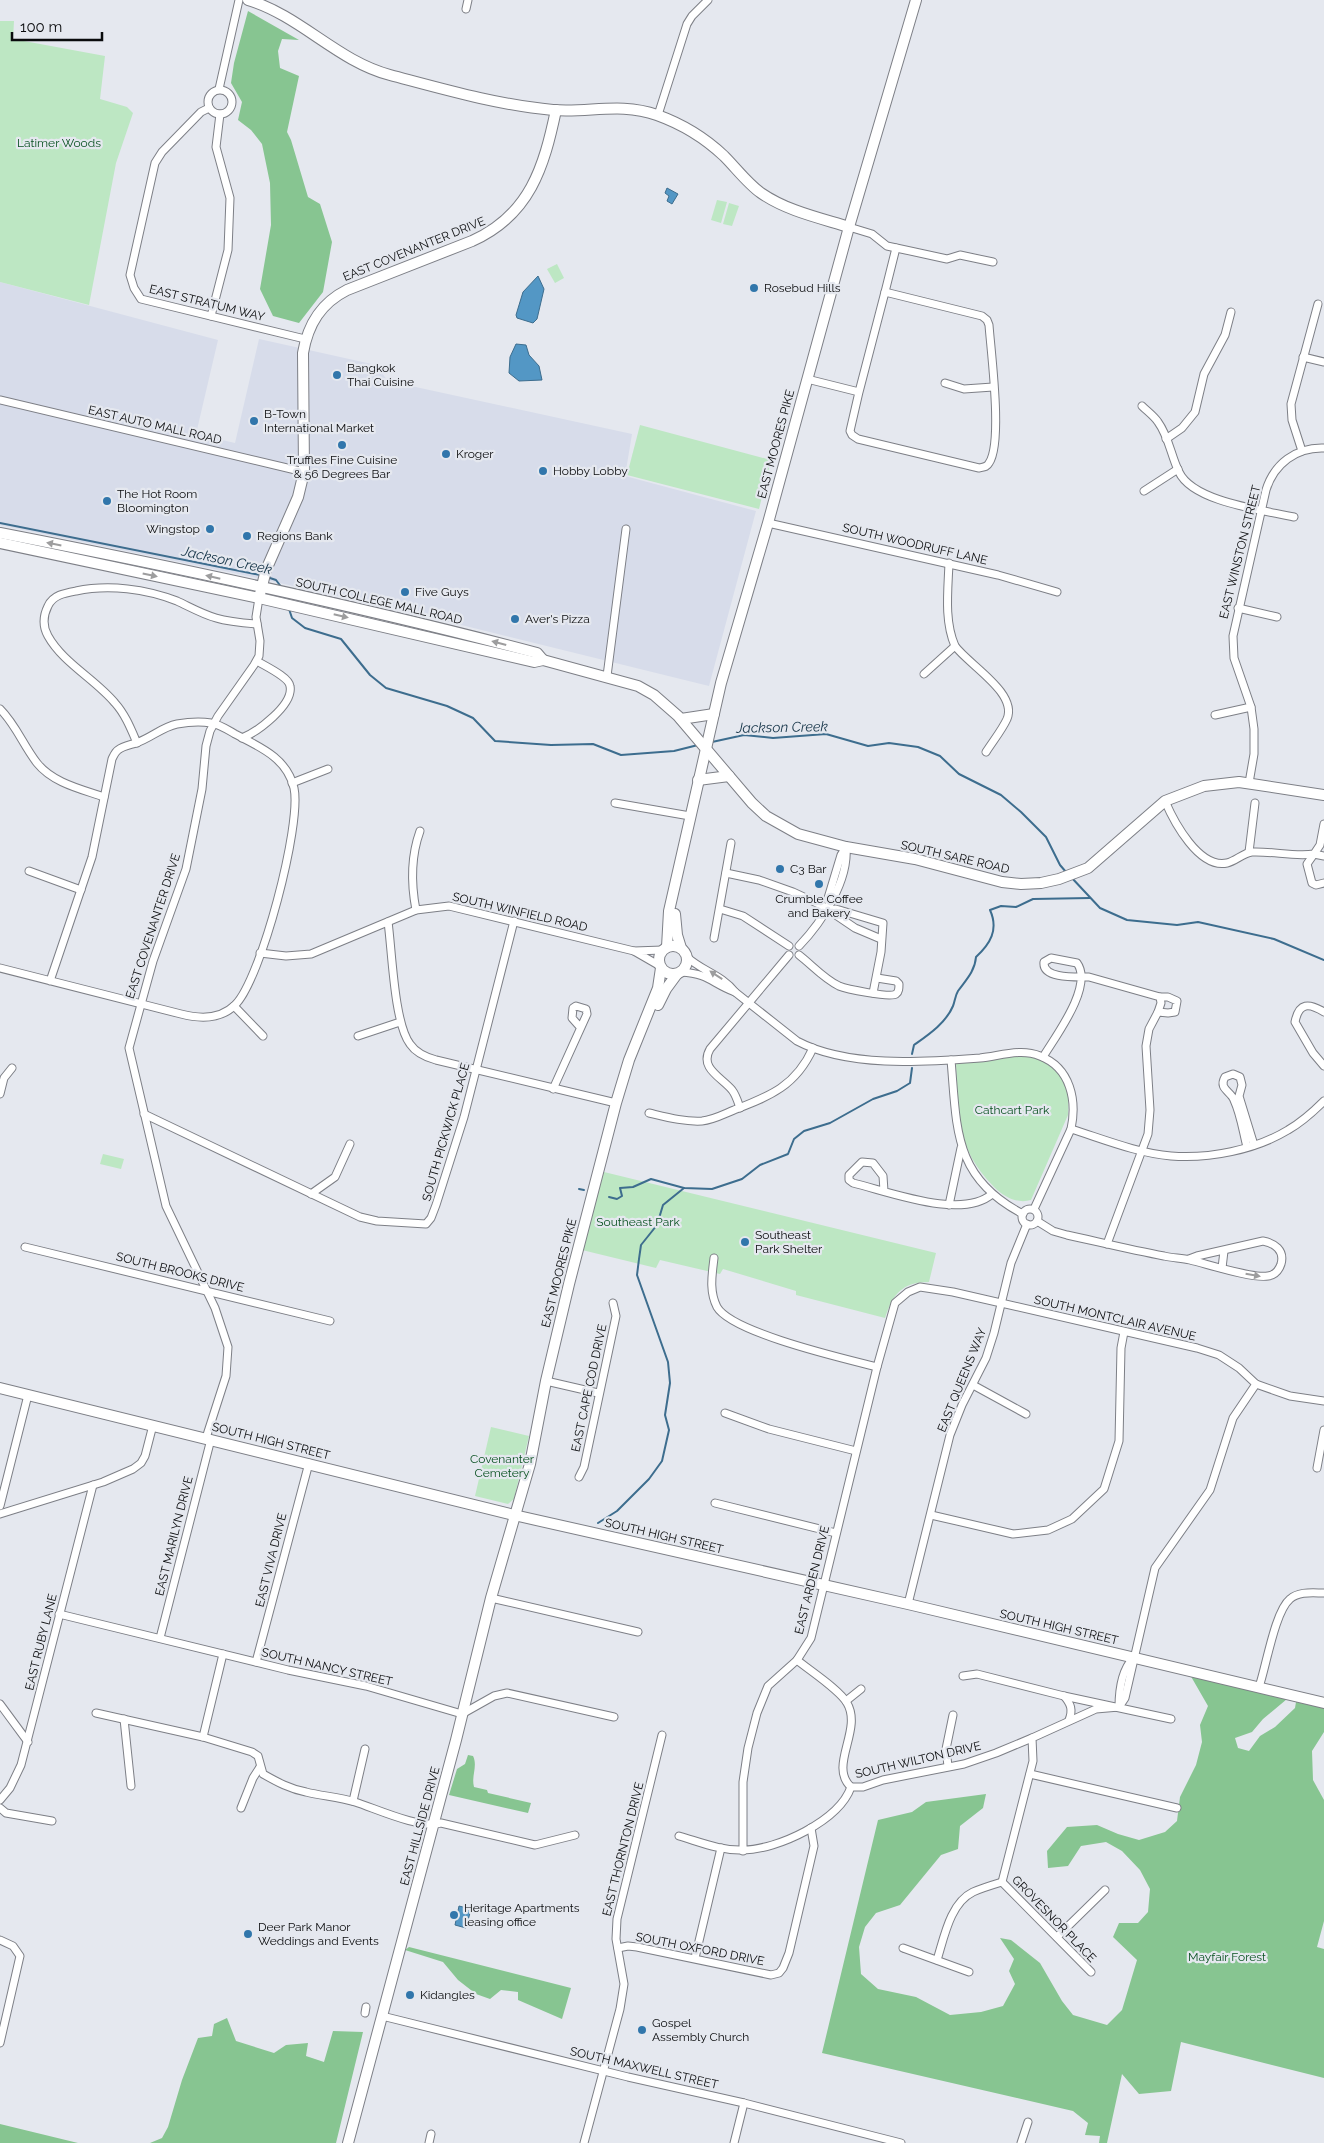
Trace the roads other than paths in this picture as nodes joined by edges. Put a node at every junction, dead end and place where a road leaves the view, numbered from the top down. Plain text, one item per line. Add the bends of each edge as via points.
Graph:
1 (240, 0) edge
2 (248, 0) edge
3 (468, 0) edge
4 (708, 0) edge
5 (916, 0) edge
6 (466, 9) dead end
7 (219, 89) junction
8 (209, 108) junction
9 (556, 110) junction
10 (220, 114) junction
11 (658, 115) junction
12 (849, 227) junction
13 (896, 248) junction
14 (993, 262) dead end
15 (885, 292) junction
16 (1318, 304) dead end
17 (1231, 312) dead end
18 (211, 316) junction
19 (306, 339) junction
20 (1303, 357) junction
21 (1324, 362) edge
22 (807, 379) junction
23 (945, 383) dead end
24 (993, 387) junction
25 (859, 392) junction
26 (0, 400) edge
27 (1142, 406) dead end
28 (1166, 439) junction
29 (1324, 448) edge
30 (1302, 451) junction
31 (1178, 469) junction
32 (304, 472) junction
33 (1144, 491) dead end
34 (1261, 509) junction
35 (1294, 517) dead end
36 (768, 523) junction
37 (626, 529) dead end
38 (0, 533) edge
39 (0, 543) edge
40 (134, 560) junction
41 (949, 563) junction
42 (131, 571) junction
43 (262, 585) junction
44 (1057, 592) dead end
45 (1238, 608) junction
46 (1277, 618) dead end
47 (257, 624) junction
48 (432, 625) junction
49 (429, 636) junction
50 (955, 646) junction
51 (543, 660) junction
52 (257, 661) junction
53 (924, 674) dead end
54 (607, 676) junction
55 (1251, 707) junction
56 (0, 709) edge
57 (714, 714) junction
58 (1215, 715) dead end
59 (681, 719) junction
60 (213, 723) junction
61 (242, 738) junction
62 (137, 743) junction
63 (706, 750) junction
64 (986, 752) dead end
65 (328, 769) dead end
66 (729, 776) junction
67 (698, 780) junction
68 (292, 783) junction
69 (1249, 783) junction
70 (1324, 795) edge
71 (104, 797) junction
72 (1165, 802) junction
73 (1255, 802) dead end
74 (615, 803) dead end
75 (690, 816) junction
76 (1324, 824) edge
77 (420, 831) dead end
78 (731, 844) dead end
79 (846, 847) junction
80 (1249, 852) junction
81 (1314, 854) junction
82 (1324, 856) edge
83 (29, 871) dead end
84 (726, 873) junction
85 (1324, 883) edge
86 (81, 890) junction
87 (673, 898) junction
88 (829, 907) junction
89 (720, 909) junction
90 (416, 910) junction
91 (860, 915) junction
92 (514, 921) junction
93 (388, 922) junction
94 (855, 928) junction
95 (714, 938) dead end
96 (881, 939) junction
97 (788, 946) junction
98 (799, 946) junction
99 (665, 948) junction
100 (681, 948) junction
101 (634, 951) junction
102 (260, 953) junction
103 (789, 955) junction
104 (799, 955) junction
105 (688, 957) junction
106 (660, 967) junction
107 (0, 968) edge
108 (679, 973) junction
109 (1081, 977) junction
110 (877, 978) junction
111 (50, 981) junction
112 (735, 992) junction
113 (873, 993) junction
114 (1160, 997) junction
115 (749, 1003) junction
116 (141, 1004) junction
117 (234, 1006) junction
118 (1158, 1012) junction
119 (1324, 1012) edge
120 (400, 1022) junction
121 (580, 1027) dead end
122 (263, 1036) dead end
123 (358, 1036) dead end
124 (637, 1040) junction
125 (813, 1048) junction
126 (1043, 1057) junction
127 (951, 1060) junction
128 (1324, 1066) edge
129 (12, 1068) dead end
130 (476, 1070) junction
131 (553, 1089) junction
132 (1240, 1092) junction
133 (0, 1094) edge
134 (1231, 1095) junction
135 (1324, 1101) edge
136 (616, 1104) junction
137 (740, 1108) junction
138 (1241, 1112) junction
139 (649, 1113) dead end
140 (144, 1114) junction
141 (1071, 1130) junction
142 (350, 1144) dead end
143 (1251, 1146) junction
144 (961, 1148) junction
145 (1143, 1150) junction
146 (969, 1164) junction
147 (957, 1171) junction
148 (884, 1191) junction
149 (311, 1194) junction
150 (992, 1194) junction
151 (949, 1205) junction
152 (1034, 1210) junction
153 (1023, 1214) junction
154 (1037, 1221) junction
155 (1028, 1224) junction
156 (1106, 1244) junction
157 (25, 1247) dead end
158 (1224, 1251) junction
159 (714, 1258) dead end
160 (1189, 1260) junction
161 (1222, 1268) junction
162 (207, 1290) junction
163 (613, 1303) dead end
164 (895, 1303) joint
165 (1002, 1304) junction
166 (330, 1321) dead end
167 (1124, 1332) junction
168 (877, 1367) junction
169 (546, 1381) junction
170 (1256, 1384) junction
171 (973, 1385) junction
172 (0, 1388) edge
173 (598, 1394) junction
174 (28, 1395) junction
175 (1324, 1401) edge
176 (724, 1413) dead end
177 (1026, 1414) dead end
178 (153, 1425) junction
179 (1324, 1430) edge
180 (208, 1438) junction
181 (856, 1451) junction
182 (308, 1463) junction
183 (1317, 1468) dead end
184 (579, 1477) dead end
185 (93, 1485) junction
186 (715, 1502) dead end
187 (0, 1506) edge
188 (0, 1514) edge
189 (931, 1514) junction
190 (514, 1515) junction
191 (836, 1533) junction
192 (823, 1584) junction
193 (1324, 1593) edge
194 (491, 1598) junction
195 (908, 1604) junction
196 (60, 1614) junction
197 (638, 1632) dead end
198 (160, 1638) junction
199 (223, 1654) junction
200 (1133, 1658) junction
201 (797, 1660) junction
202 (256, 1662) junction
203 (963, 1676) dead end
204 (860, 1688) dead end
205 (1259, 1688) junction
206 (1064, 1696) junction
207 (846, 1701) junction
208 (1324, 1703) edge
209 (0, 1704) edge
210 (1119, 1707) junction
211 (96, 1713) dead end
212 (462, 1714) junction
213 (953, 1715) dead end
214 (614, 1717) dead end
215 (124, 1719) junction
216 (1171, 1719) dead end
217 (1069, 1720) junction
218 (662, 1735) dead end
219 (203, 1737) junction
220 (1032, 1738) junction
221 (28, 1742) junction
222 (365, 1749) dead end
223 (260, 1766) junction
224 (948, 1766) junction
225 (1030, 1774) junction
226 (131, 1786) dead end
227 (851, 1787) junction
228 (0, 1800) edge
229 (353, 1801) junction
230 (0, 1808) edge
231 (241, 1808) dead end
232 (1177, 1808) dead end
233 (52, 1821) dead end
234 (433, 1825) junction
235 (811, 1828) junction
236 (575, 1836) dead end
237 (680, 1836) dead end
238 (721, 1848) junction
239 (743, 1850) junction
240 (1002, 1882) junction
241 (1105, 1890) dead end
242 (1057, 1937) junction
243 (0, 1940) edge
244 (618, 1948) junction
245 (903, 1948) dead end
246 (695, 1958) junction
247 (937, 1960) junction
248 (969, 1972) dead end
249 (1091, 1972) dead end
250 (382, 2016) junction
251 (0, 2043) edge
252 (603, 2071) junction
253 (744, 2103) junction
254 (1028, 2122) dead end
255 (431, 2134) dead end
256 (880, 2141) edge
257 (348, 2143) edge
258 (429, 2143) edge
259 (584, 2143) edge
260 (734, 2143) edge
261 (901, 2143) edge
262 (1021, 2143) edge

1 - 7 street
2 - 9 main road via 279,13 345,57 376,71 507,103
3 - 6 street
4 - 11 street via 688,24
5 - 12 main road, EAST MOORES PIKE
7 - 8 street via 209,96
7 - 10 street via 227,91 232,102 229,110
8 - 10 street
8 - 18 street, EAST STRATUM WAY via 201,112 162,152 156,163 130,275 141,299
9 - 11 main road via 614,107
9 - 19 main road, EAST COVENANTER DRIVE via 538,177 507,219 486,235 340,294 315,318
10 - 18 street via 216,147 230,198 228,250
11 - 12 main road via 704,138 761,193 803,213
12 - 13 street via 872,234
12 - 22 main road, EAST MOORES PIKE
13 - 14 street via 947,259 960,255
13 - 15 street
15 - 24 street via 982,316 987,320
15 - 25 street
16 - 20 street
17 - 28 street via 1222,343 1204,374 1195,412 1182,428
18 - 19 street, EAST STRATUM WAY
19 - 32 main road, EAST COVENANTER DRIVE via 303,353
20 - 21 street
20 - 30 street via 1291,404 1292,420
22 - 25 street
22 - 36 main road, EAST MOORES PIKE
23 - 24 street via 964,389
24 - 25 street via 996,441 991,462 979,468 858,439 850,430
26 - 32 street, EAST AUTO MALL ROAD
27 - 28 street via 1157,420
28 - 31 street
29 - 30 street, EAST WINSTON STREET
30 - 34 street, EAST WINSTON STREET via 1284,461 1274,472
31 - 33 street
31 - 34 street via 1186,482 1200,493
32 - 43 main road, EAST COVENANTER DRIVE via 298,497
34 - 35 street
34 - 45 street, EAST WINSTON STREET
36 - 41 street, SOUTH WOODRUFF LANE
36 - 57 main road, EAST MOORES PIKE
37 - 54 street
40 -> 38 main road, SOUTH COLLEGE MALL ROAD
39 - 42 main road, SOUTH COLLEGE MALL ROAD
40 - 42 main road
43 -> 40 main road, SOUTH COLLEGE MALL ROAD
41 - 44 street, SOUTH WOODRUFF LANE
41 - 50 street via 948,615
42 -> 43 main road, SOUTH COLLEGE MALL ROAD
43 - 47 street, EAST COVENANTER DRIVE
43 - 48 main road, SOUTH COLLEGE MALL ROAD via 275,591
43 -> 49 main road, SOUTH COLLEGE MALL ROAD via 279,602
45 - 46 street
45 - 55 street, EAST WINSTON STREET via 1233,651
47 - 52 street, EAST COVENANTER DRIVE via 260,645
47 - 62 street via 218,619 165,597 125,589 89,588 53,598 44,616 47,635 63,655 114,702 127,720
48 - 49 main road
51 -> 48 main road, SOUTH COLLEGE MALL ROAD via 537,653
49 - 51 main road, SOUTH COLLEGE MALL ROAD via 534,662
50 - 53 street
50 - 64 street via 999,690 1009,709
51 - 54 main road, SOUTH COLLEGE MALL ROAD
52 - 60 street, EAST COVENANTER DRIVE
52 - 61 street via 287,680 290,692 272,718 259,730
54 - 59 main road, SOUTH COLLEGE MALL ROAD via 654,695
55 - 58 street
55 - 69 street, EAST WINSTON STREET via 1255,741
56 - 71 street via 46,772 58,780
57 - 59 main road
57 - 63 main road, EAST MOORES PIKE
59 - 63 main road, SOUTH COLLEGE MALL ROAD
60 - 61 street
60 - 62 street via 169,726
60 - 116 street, EAST COVENANTER DRIVE via 206,746 202,789 186,869
61 - 68 street via 277,758
62 - 71 street via 122,748 113,756
63 - 66 main road, SOUTH SARE ROAD
63 - 67 main road, EAST MOORES PIKE
65 - 68 street
66 - 67 main road
66 - 79 main road, SOUTH SARE ROAD via 752,803 782,826
67 - 75 main road, EAST MOORES PIKE
68 - 102 street via 294,808 279,896
69 - 70 main road, SOUTH SARE ROAD
69 - 72 main road, SOUTH SARE ROAD via 1204,786
71 - 86 street via 92,856
72 - 79 main road, SOUTH SARE ROAD via 1088,868 1059,879 1031,884 1008,883 915,859
72 - 80 street via 1187,840 1213,861 1228,863
73 - 80 street
74 - 75 street
75 - 87 main road, EAST MOORES PIKE
76 - 81 street via 1320,845
77 - 90 street via 414,854
78 - 84 street
79 - 88 street via 828,898
80 - 81 street
81 - 82 street
81 - 85 street via 1307,864 1309,878 1316,885
83 - 86 street
84 - 88 street via 759,880
84 - 89 street
86 - 111 street
87 - 99 main road, EAST MOORES PIKE
87 - 100 main road, EAST MOORES PIKE
88 - 91 street
88 - 94 street via 834,915
88 - 98 street
89 - 95 street
89 - 97 street via 743,916
90 - 92 street, SOUTH WINFIELD ROAD via 449,906
90 - 93 street, SOUTH WINFIELD ROAD
91 - 94 street
91 - 96 street via 883,924
92 - 101 street, SOUTH WINFIELD ROAD
92 - 130 street, SOUTH PICKWICK PLACE
93 - 102 street, SOUTH WINFIELD ROAD via 311,954
93 - 120 street
94 - 96 street
96 - 110 street
97 - 98 street
97 - 103 street
98 - 104 street
99 - 100 main road
99 - 101 street, SOUTH WINFIELD ROAD
99 - 106 main road via 659,956
100 - 105 main road
101 - 106 street, SOUTH WINFIELD ROAD
102 - 117 street via 244,992
103 - 104 street
103 - 115 street
104 - 113 street via 840,987
105 - 108 main road via 686,967
112 -> 105 street
106 - 108 main road via 668,974
106 - 124 main road, EAST MOORES PIKE via 658,988
107 - 111 street
108 - 112 street via 706,976
108 - 124 main road, EAST MOORES PIKE via 667,986
109 - 109 street via 1077,963 1051,958 1044,962 1044,970 1049,973
109 - 114 street
109 - 126 street via 1064,1026
110 - 113 street
110 - 113 street via 896,982 899,989 892,996
111 - 116 street
112 - 115 street
114 - 118 street
114 - 118 street via 1173,998 1178,1006 1175,1012
115 - 125 street via 797,1041
115 - 137 street via 710,1049 706,1061 734,1093
116 - 117 street via 201,1018 216,1016
116 - 140 street, EAST COVENANTER DRIVE via 130,1048
117 - 122 street
118 - 145 street via 1146,1046 1150,1110
119 - 128 street via 1305,1006 1299,1010 1295,1022
120 - 123 street
120 - 130 street via 407,1040 419,1053
121 - 131 street
124 - 136 main road, EAST MOORES PIKE
125 - 127 street via 870,1061
125 - 137 street via 786,1085
126 - 127 street via 1023,1052
126 - 141 street via 1062,1072 1069,1084 1074,1101
127 - 144 street via 954,1111
129 - 133 street via 4,1078
130 - 131 street
130 - 149 street, SOUTH PICKWICK PLACE via 446,1177 433,1214 426,1224 368,1220
131 - 136 street
132 - 134 street
132 - 134 street via 1240,1077 1233,1074 1225,1077 1222,1083
132 - 138 street
134 - 138 street
135 - 143 street via 1289,1130
136 - 169 main road, EAST MOORES PIKE
137 - 139 street via 702,1121
138 - 143 street
140 - 149 street, SOUTH PICKWICK PLACE
140 - 162 street, EAST COVENANTER DRIVE via 166,1206
141 - 145 street
141 - 152 street
142 - 149 street via 335,1177
143 - 145 street via 1192,1156 1170,1156
144 - 146 street
144 - 147 street
145 - 156 street
146 - 147 street
146 - 150 street
147 - 151 street
148 - 148 street via 853,1183 849,1175 858,1165 870,1162 884,1176
148 - 151 street
150 - 151 street via 978,1203
150 - 153 street
152 - 153 street via 1026,1210
152 - 154 street
153 - 155 street
154 - 155 street
154 - 156 street via 1053,1231
155 - 165 street, EAST QUEENS WAY via 1011,1263
156 - 160 street
157 - 162 street, SOUTH BROOKS DRIVE
158 - 160 street
158 - 161 street
161 -> 158 street via 1268,1276 1276,1273 1282,1255 1278,1247 1262,1241
159 - 168 street via 712,1294 718,1308 727,1317 807,1348
160 - 161 street
162 - 166 street, SOUTH BROOKS DRIVE
162 - 180 street, EAST COVENANTER DRIVE via 223,1327 229,1355
163 - 173 street, EAST CAPE COD DRIVE via 616,1316
164 - 165 street, SOUTH MONTCLAIR AVENUE via 920,1287
164 - 168 street, EAST ARDEN DRIVE
165 - 167 street, SOUTH MONTCLAIR AVENUE
165 - 171 street, EAST QUEENS WAY via 986,1358
167 - 170 street, SOUTH MONTCLAIR AVENUE via 1219,1355
167 - 189 street via 1119,1441 1104,1489 1072,1519 1048,1530 1013,1534
168 - 181 street, EAST ARDEN DRIVE
169 - 173 street
169 - 190 main road, EAST MOORES PIKE via 530,1464
170 - 175 street, SOUTH MONTCLAIR AVENUE via 1290,1396
170 - 200 street via 1233,1418 1210,1490 1155,1568
171 - 177 street
171 - 189 street, EAST QUEENS WAY via 950,1435
172 - 174 main road, SOUTH HIGH STREET
173 - 184 street, EAST CAPE COD DRIVE via 584,1467
174 - 178 main road, SOUTH HIGH STREET
174 - 187 street
176 - 181 street via 769,1429
178 - 180 main road, SOUTH HIGH STREET
178 - 185 street via 141,1463
179 - 183 street
180 - 182 main road, SOUTH HIGH STREET
180 - 198 street, EAST MARILYN DRIVE
181 - 191 street, EAST ARDEN DRIVE
182 - 190 main road, SOUTH HIGH STREET
182 - 202 street, EAST VIVA DRIVE
185 - 188 street
185 - 196 street, EAST RUBY LANE
186 - 191 street
189 - 195 street, EAST QUEENS WAY
190 - 192 main road, SOUTH HIGH STREET
190 - 194 main road, EAST HILLSIDE DRIVE
191 - 192 street, EAST ARDEN DRIVE
192 - 195 main road, SOUTH HIGH STREET
192 - 201 street, EAST ARDEN DRIVE via 823,1596 811,1638
193 - 205 street via 1301,1593 1289,1599 1280,1612
194 - 197 street
194 - 212 main road, EAST HILLSIDE DRIVE
195 - 200 main road, SOUTH HIGH STREET
196 - 198 street, SOUTH NANCY STREET
196 - 221 street, EAST RUBY LANE
198 - 199 street, SOUTH NANCY STREET
199 - 202 street, SOUTH NANCY STREET
199 - 219 street
200 - 205 main road, SOUTH HIGH STREET
200 - 210 street via 1125,1698
201 - 207 street
201 - 239 street, EAST ARDEN DRIVE via 768,1686 757,1713 743,1782
202 - 212 street, SOUTH NANCY STREET via 366,1686
203 - 206 street via 977,1674
204 - 207 street
205 - 208 main road, SOUTH HIGH STREET
206 - 210 street
206 - 217 street via 1070,1702 1072,1713
207 - 227 street via 851,1713 851,1726 842,1776
209 - 221 street
210 - 216 street
210 - 217 street, SOUTH WILTON DRIVE via 1096,1709
211 - 215 street
212 - 214 street via 494,1696 507,1694
212 - 234 main road, EAST HILLSIDE DRIVE
213 - 224 street via 946,1749
215 - 219 street
215 - 226 street
217 - 220 street, SOUTH WILTON DRIVE
218 - 244 street, EAST THORNTON DRIVE via 617,1919
219 - 223 street via 254,1753
220 - 224 street, SOUTH WILTON DRIVE via 964,1764
220 - 225 street via 1034,1761
221 - 228 street, EAST RUBY LANE via 18,1773
222 - 229 street
223 - 229 street via 263,1774 288,1786 307,1793
223 - 231 street
224 - 227 street, SOUTH WILTON DRIVE
225 - 232 street
225 - 240 street
227 - 235 street, SOUTH WILTON DRIVE via 847,1798 832,1814
229 - 234 street
230 - 233 street via 6,1813
234 - 236 street via 441,1823 534,1845
234 - 250 main road, EAST HILLSIDE DRIVE
235 - 239 street, SOUTH WILTON DRIVE via 765,1848
235 - 246 street, SOUTH OXFORD DRIVE via 814,1846 808,1878 789,1953 779,1973 771,1975
237 - 238 street, SOUTH WILTON DRIVE
238 - 239 street, SOUTH WILTON DRIVE
238 - 246 street
240 - 242 street, GROVESNOR PLACE
240 - 247 street via 971,1893 960,1903
241 - 242 street
242 - 249 street, GROVESNOR PLACE
243 - 251 street via 13,1946 20,1956
244 - 246 street, SOUTH OXFORD DRIVE via 637,1947
244 - 252 street, EAST THORNTON DRIVE via 624,1984
245 - 247 street
247 - 248 street
250 - 252 street, SOUTH MAXWELL STREET
250 - 257 main road, EAST HILLSIDE DRIVE
252 - 253 street, SOUTH MAXWELL STREET
252 - 259 street, EAST THORNTON DRIVE
253 - 256 street, SOUTH MAXWELL STREET
253 - 260 street
254 - 262 street
255 - 258 street
256 - 261 street, SOUTH MAXWELL STREET

